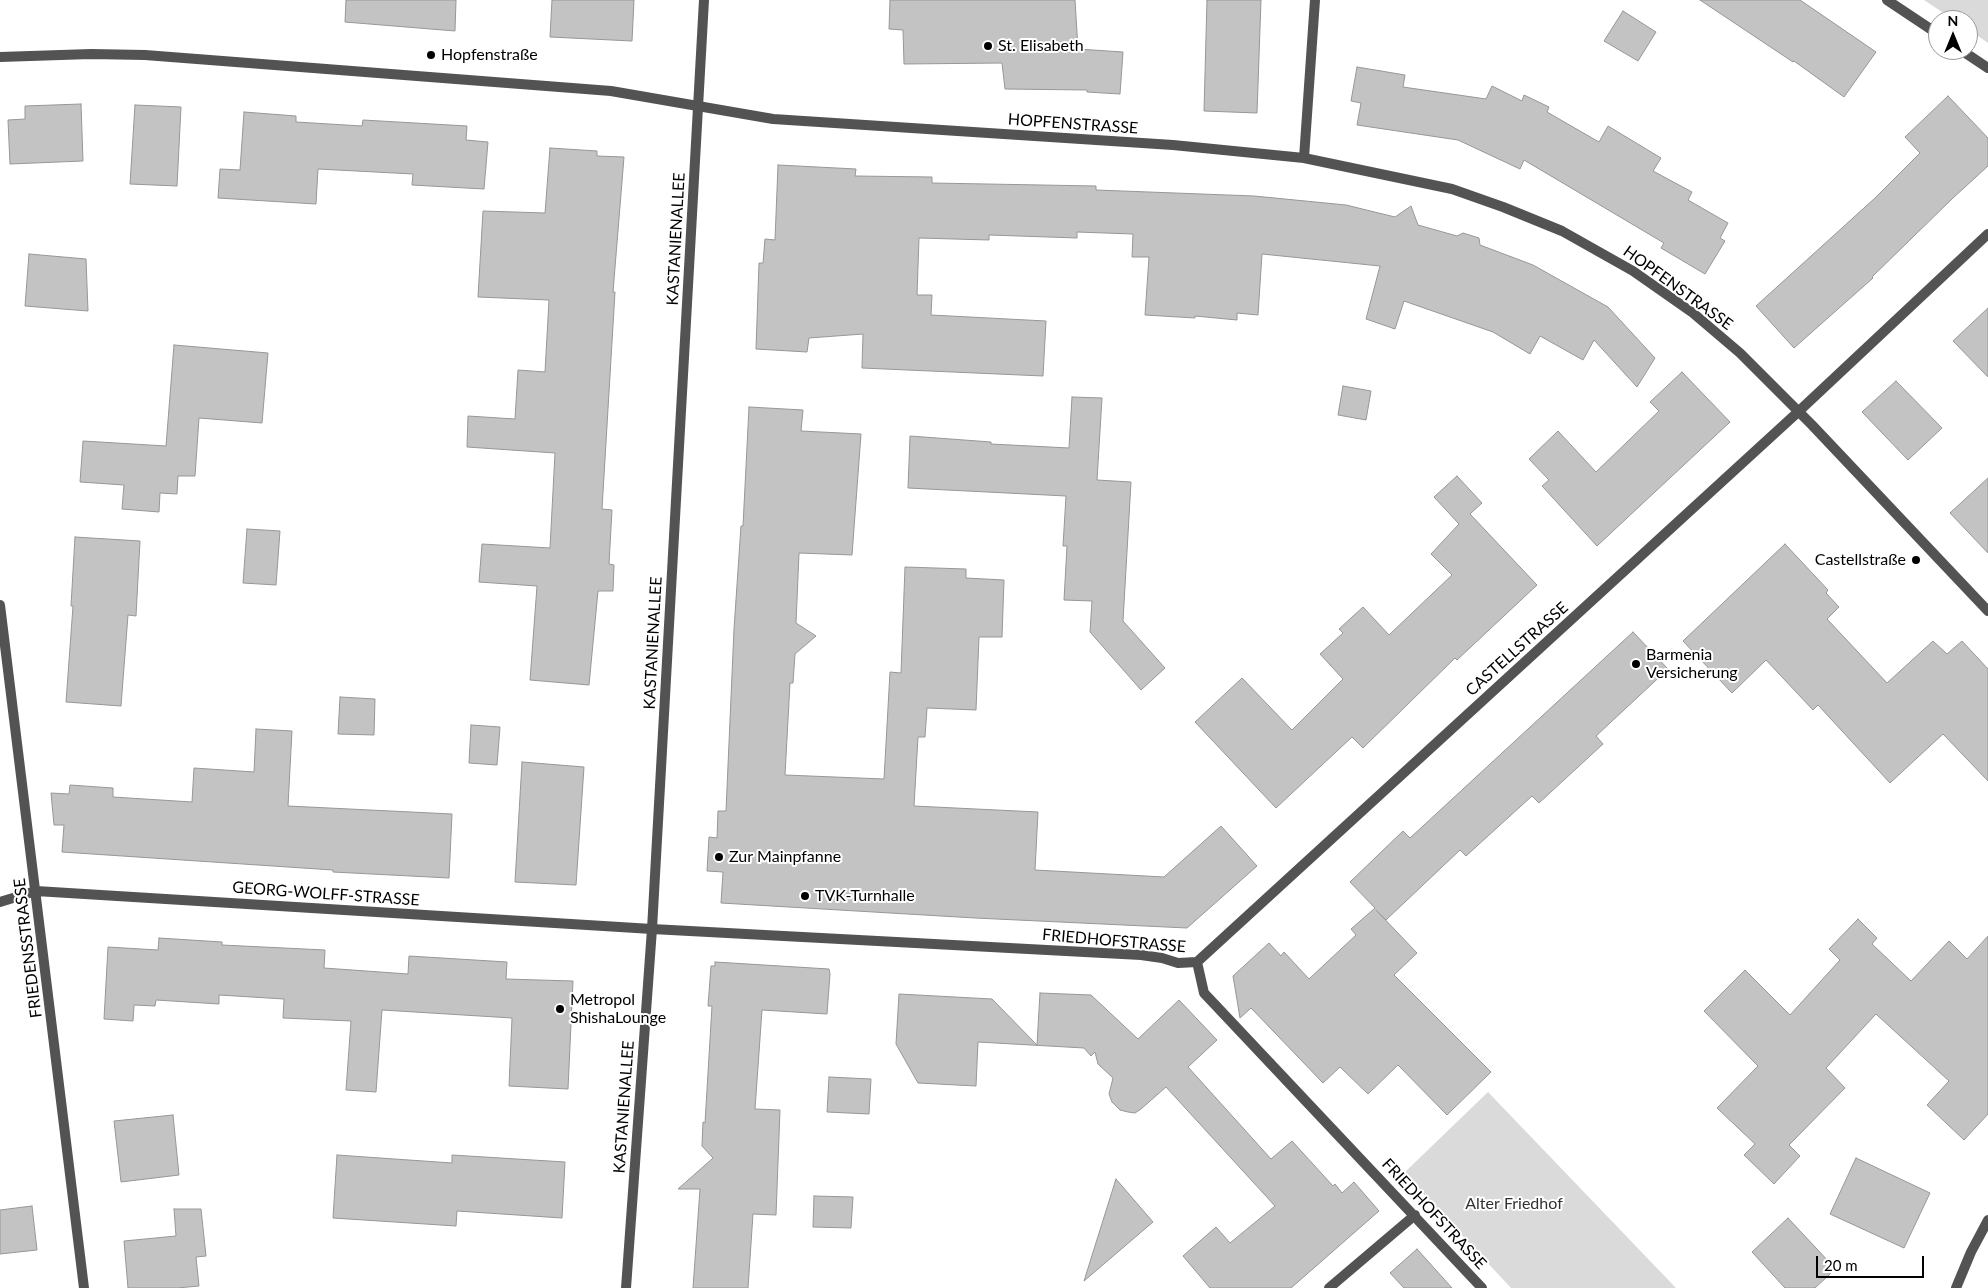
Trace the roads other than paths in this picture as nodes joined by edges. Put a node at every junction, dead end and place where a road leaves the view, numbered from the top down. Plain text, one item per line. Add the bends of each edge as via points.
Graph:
1 (704, 0) edge
2 (1314, 0) edge
3 (1887, 0) edge
4 (1928, 27) edge
5 (0, 58) edge
6 (1976, 60) edge
7 (1988, 68) edge
8 (698, 107) junction
9 (1304, 158) junction
10 (1988, 234) edge
11 (1798, 412) junction
12 (0, 605) edge
13 (1988, 612) edge
14 (36, 891) junction
15 (0, 902) edge
16 (652, 929) junction
17 (1197, 962) junction
18 (1415, 1215) junction
19 (1988, 1220) edge
20 (84, 1288) edge
21 (626, 1288) edge
22 (1329, 1288) edge
23 (1482, 1288) edge
24 (1956, 1288) edge

1 - 8 street, KASTANIENALLEE
2 - 9 street
3 - 4 street
5 - 8 street, HOPFENSTRASSE via 91,54 164,57 611,91
6 - 7 street
8 - 9 street, HOPFENSTRASSE via 773,119 1173,145
8 - 16 street, KASTANIENALLEE
9 - 11 street, HOPFENSTRASSE via 1452,190 1562,231 1633,271 1693,313 1740,353
10 - 11 street, CASTELLSTRASSE
11 - 13 street, HOPFENSTRASSE
11 - 17 street, CASTELLSTRASSE
12 - 14 street, FRIEDENSSTRASSE
14 - 15 street, GEORG-WOLFF-STRASSE
14 - 16 street, GEORG-WOLFF-STRASSE
14 - 20 street, FRIEDENSSTRASSE
16 - 17 street, FRIEDHOFSTRASSE via 1140,954 1178,964
16 - 21 street, KASTANIENALLEE
17 - 18 street, FRIEDHOFSTRASSE via 1204,993
18 - 22 street
18 - 23 street, FRIEDHOFSTRASSE
19 - 24 street

